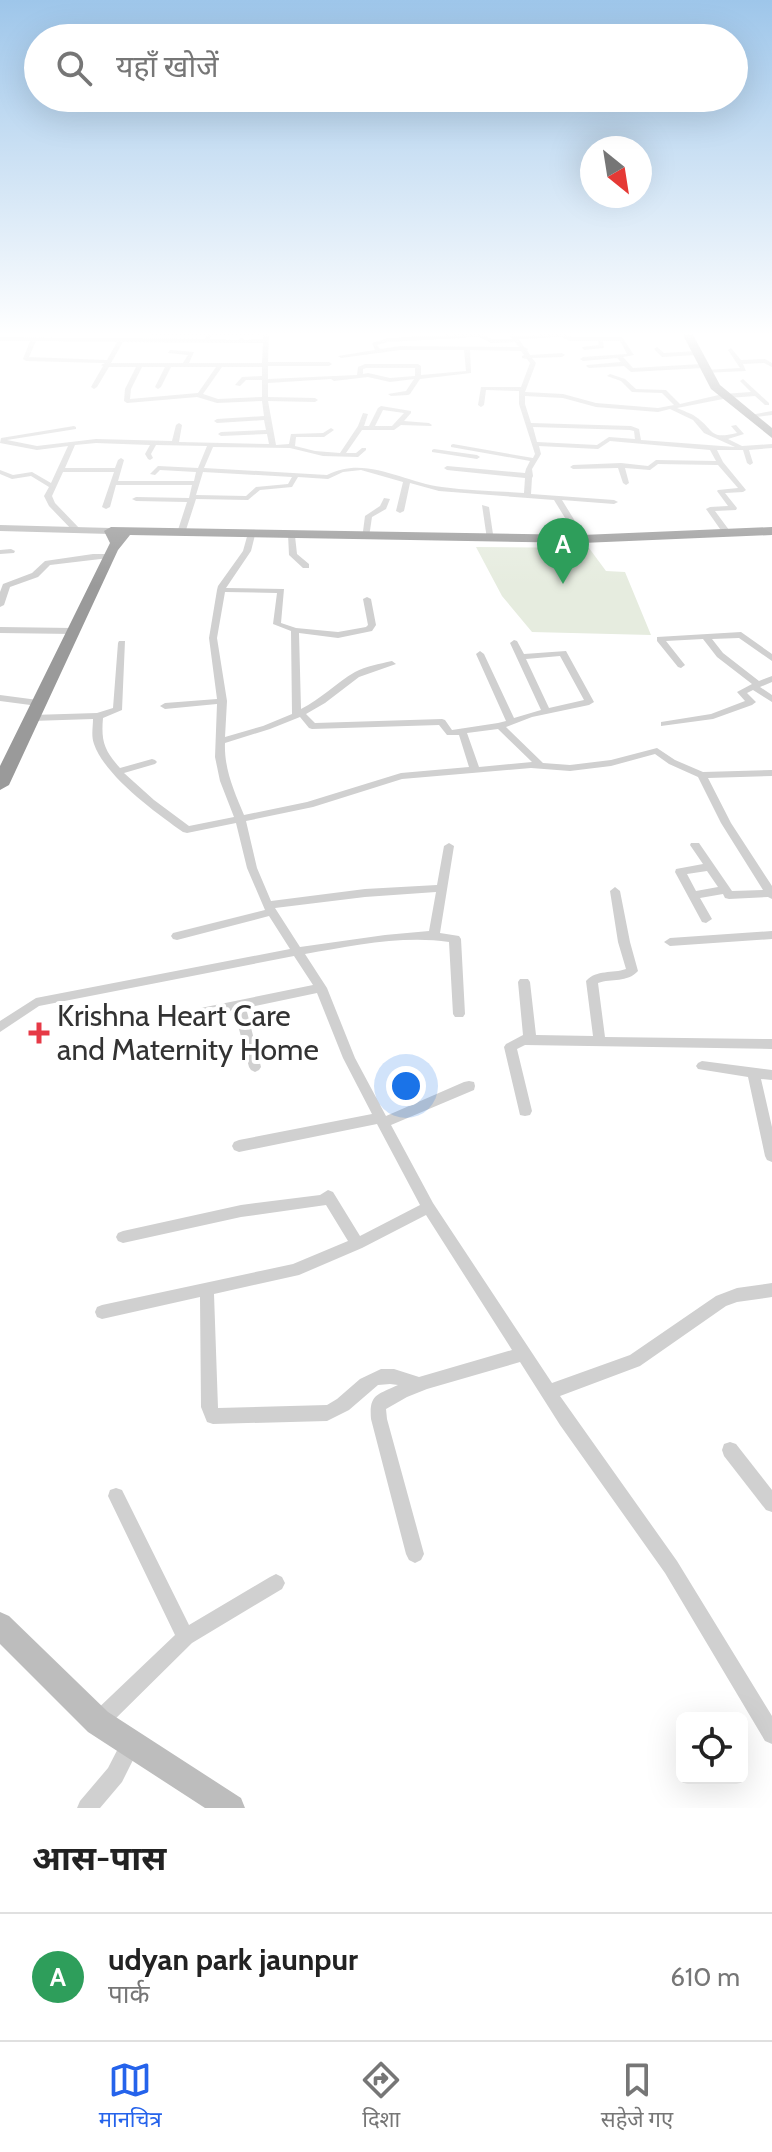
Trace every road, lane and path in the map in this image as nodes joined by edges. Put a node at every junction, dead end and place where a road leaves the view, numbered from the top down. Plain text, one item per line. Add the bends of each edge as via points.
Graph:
1 (364, 417) edge
2 (374, 417) edge
3 (405, 417) edge
4 (528, 417) edge
5 (597, 417) edge
6 (692, 417) edge
7 (750, 417) edge
8 (266, 418) joint
9 (217, 421) dead end
10 (401, 423) junction
11 (179, 425) dead end
12 (429, 425) dead end
13 (529, 425) junction
14 (734, 426) dead end
15 (603, 427) junction
16 (74, 428) dead end
17 (360, 428) junction
18 (371, 428) junction
19 (331, 430) dead end
20 (94, 431) dead end
21 (268, 432) junction
22 (221, 434) dead end
23 (772, 434) edge
24 (725, 438) junction
25 (0, 440) edge
26 (90, 441) junction
27 (638, 441) junction
28 (154, 443) junction
29 (175, 444) junction
30 (211, 444) junction
31 (535, 444) junction
32 (72, 445) junction
33 (273, 446) junction
34 (289, 446) junction
35 (453, 446) dead end
36 (711, 446) junction
37 (772, 446) edge
38 (742, 447) junction
39 (364, 449) dead end
40 (482, 450) junction
41 (434, 451) dead end
42 (342, 455) junction
43 (477, 457) junction
44 (150, 458) dead end
45 (121, 460) dead end
46 (535, 460) junction
47 (720, 463) junction
48 (750, 463) dead end
49 (621, 465) junction
50 (573, 467) dead end
51 (199, 468) junction
52 (447, 468) dead end
53 (60, 470) junction
54 (117, 470) junction
55 (240, 470) junction
56 (467, 470) junction
57 (0, 472) edge
58 (153, 474) dead end
59 (297, 474) junction
60 (530, 476) junction
61 (407, 481) junction
62 (235, 482) dead end
63 (113, 483) junction
64 (194, 483) junction
65 (626, 483) dead end
66 (50, 485) junction
67 (527, 495) junction
68 (556, 497) junction
69 (136, 499) dead end
70 (193, 499) junction
71 (386, 499) dead end
72 (614, 502) dead end
73 (106, 507) dead end
74 (485, 507) dead end
75 (400, 511) dead end
76 (0, 528) edge
77 (77, 530) junction
78 (772, 531) edge
79 (181, 533) junction
80 (728, 534) junction
81 (251, 535) junction
82 (291, 536) junction
83 (365, 537) junction
84 (491, 539) junction
85 (582, 539) junction
86 (112, 545) junction
87 (76, 550) dead end
88 (11, 551) dead end
89 (0, 552) edge
90 (306, 566) dead end
91 (4, 586) edge
92 (221, 590) junction
93 (367, 599) dead end
94 (0, 605) edge
95 (0, 630) edge
96 (295, 630) junction
97 (73, 631) junction
98 (705, 636) junction
99 (122, 643) dead end
100 (514, 643) dead end
101 (480, 654) dead end
102 (521, 657) junction
103 (772, 658) edge
104 (392, 664) dead end
105 (681, 665) dead end
106 (772, 679) edge
107 (756, 686) junction
108 (0, 698) edge
109 (772, 699) edge
110 (222, 701) junction
111 (165, 706) dead end
112 (35, 710) junction
113 (546, 711) junction
114 (299, 714) junction
115 (98, 716) junction
116 (505, 724) junction
117 (664, 724) dead end
118 (462, 731) junction
119 (221, 741) junction
120 (152, 762) dead end
121 (540, 765) junction
122 (475, 770) junction
123 (119, 771) junction
124 (772, 773) edge
125 (702, 775) junction
126 (0, 785) edge
127 (240, 819) junction
128 (695, 845) dead end
129 (449, 846) dead end
130 (707, 867) junction
131 (440, 888) junction
132 (724, 890) junction
133 (615, 891) dead end
134 (771, 894) edge
135 (692, 895) junction
136 (269, 909) junction
137 (706, 919) dead end
138 (434, 935) junction
139 (772, 935) edge
140 (177, 936) dead end
141 (670, 942) dead end
142 (298, 952) junction
143 (524, 982) dead end
144 (321, 988) junction
145 (239, 1005) junction
146 (459, 1014) dead end
147 (186, 1016) dead end
148 (0, 1027) edge
149 (530, 1039) junction
150 (600, 1042) junction
151 (772, 1044) edge
152 (702, 1066) dead end
153 (255, 1067) dead end
154 (753, 1072) junction
155 (772, 1075) edge
156 (469, 1086) dead end
157 (525, 1111) dead end
158 (381, 1120) junction
159 (239, 1146) dead end
160 (772, 1156) edge
161 (428, 1207) junction
162 (123, 1237) dead end
163 (357, 1244) junction
164 (772, 1290) edge
165 (207, 1291) junction
166 (102, 1312) dead end
167 (524, 1354) junction
168 (421, 1385) junction
169 (549, 1392) junction
170 (730, 1450) dead end
171 (116, 1496) dead end
172 (772, 1504) edge
173 (415, 1554) dead end
174 (276, 1583) dead end
175 (0, 1625) edge
176 (186, 1637) junction
177 (98, 1722) junction
178 (772, 1734) edge
179 (132, 1742) junction
180 (221, 1805) edge
181 (87, 1808) edge

1 - 17 street
2 - 18 street
3 - 10 street
4 - 13 street
5 - 15 street
6 - 24 street via 706,432
7 - 23 highway
8 - 9 street
8 - 21 street
10 - 12 street
10 - 18 street
11 - 29 street
13 - 15 street
13 - 31 street
14 - 24 street via 741,434
15 - 27 street via 634,428
16 - 25 street
17 - 18 street
17 - 42 street
19 - 34 street via 326,435 292,435
20 - 26 street
21 - 22 street
21 - 33 street
24 - 38 street
25 - 32 street via 37,448
26 - 28 street
26 - 32 street
27 - 31 street via 606,440 598,447
27 - 36 street
28 - 29 street
28 - 44 street
29 - 30 street
30 - 33 street
30 - 51 street
31 - 46 street
32 - 53 street
33 - 34 street
34 - 42 street
35 - 40 street
36 - 38 street
36 - 47 street
37 - 38 street
38 - 48 street
39 - 42 street via 360,455
40 - 43 street
40 - 46 street
41 - 43 street
43 - 56 street
45 - 54 street
46 - 60 street
47 - 49 street
47 - 80 street via 743,490 720,491 733,508 710,509
49 - 50 street
49 - 65 street
51 - 55 street
51 - 58 street via 160,468
51 - 64 street
52 - 56 street
53 - 54 street
53 - 66 street
54 - 63 street
55 - 59 street
55 - 62 street
56 - 60 street
57 - 66 street via 12,477 32,474
59 - 61 street via 330,477 343,469 369,470
59 - 70 street via 290,486 256,489 248,498
60 - 67 street
61 - 67 street via 452,491
61 - 75 street
63 - 64 street
63 - 73 street
64 - 70 street
66 - 77 street via 52,504
67 - 68 street
68 - 72 street
68 - 85 street
69 - 70 street
70 - 79 street
71 - 83 street via 369,516
74 - 84 street
76 - 77 street
77 - 86 street
78 - 80 highway
79 - 81 highway
79 - 86 highway via 130,532
80 - 85 highway
81 - 82 highway
81 - 92 street via 247,551
82 - 83 highway
82 - 90 street via 293,555
83 - 84 highway
84 - 85 highway
86 - 87 street
86 - 91 street via 48,563 26,581
86 - 97 highway
88 - 89 street
91 - 94 street
92 - 96 street via 279,590 277,624
92 - 110 street via 213,638
93 - 96 street via 369,629 338,635
95 - 97 street
96 - 114 street
97 - 112 highway
98 - 103 street via 744,636
98 - 105 street via 660,639
98 - 107 street
99 - 115 street via 119,706
100 - 102 street
101 - 116 street
102 - 113 street
102 - 113 street via 563,653 589,700
104 - 114 street via 360,671
106 - 107 street
107 - 109 street
107 - 117 street via 741,692 749,703
108 - 112 street
110 - 111 street
110 - 119 street
112 - 115 street
112 - 126 highway
113 - 116 street
114 - 118 street via 312,726 442,722 447,732
114 - 119 street
115 - 123 street via 98,744
116 - 118 street
116 - 121 street
118 - 122 street
119 - 127 street via 225,781
120 - 123 street
121 - 122 street
121 - 125 street via 570,768 657,751
122 - 127 street via 401,776 309,805
123 - 127 street via 187,830
124 - 125 street
125 - 134 street
127 - 136 street
128 - 130 street
129 - 131 street
130 - 132 street
130 - 135 street via 680,872
131 - 136 street via 365,893
131 - 138 street
132 - 134 street via 732,896
132 - 135 street
133 - 150 street via 632,971 592,981
135 - 137 street
136 - 140 street
136 - 142 street
138 - 142 street
138 - 146 street via 455,939
139 - 141 street
142 - 144 street
142 - 148 street via 36,1002
143 - 149 street
144 - 145 street
144 - 158 street
145 - 147 street
145 - 153 street
149 - 150 street
149 - 157 street via 510,1047
150 - 151 street
152 - 154 street
154 - 155 street
154 - 160 street
156 - 158 street
158 - 159 street
158 - 161 street
161 - 163 street
161 - 167 street
162 - 163 street via 328,1196
163 - 165 street via 294,1270
164 - 169 street via 721,1301 635,1361
165 - 166 street
165 - 168 street via 213,1416 340,1410 375,1377 388,1375
167 - 168 street
167 - 169 street
168 - 173 street via 378,1405
169 - 178 street via 671,1567
170 - 172 street
171 - 176 street
174 - 176 street
175 - 177 street
176 - 177 street
177 - 179 street
179 - 180 street
179 - 181 street via 115,1775

